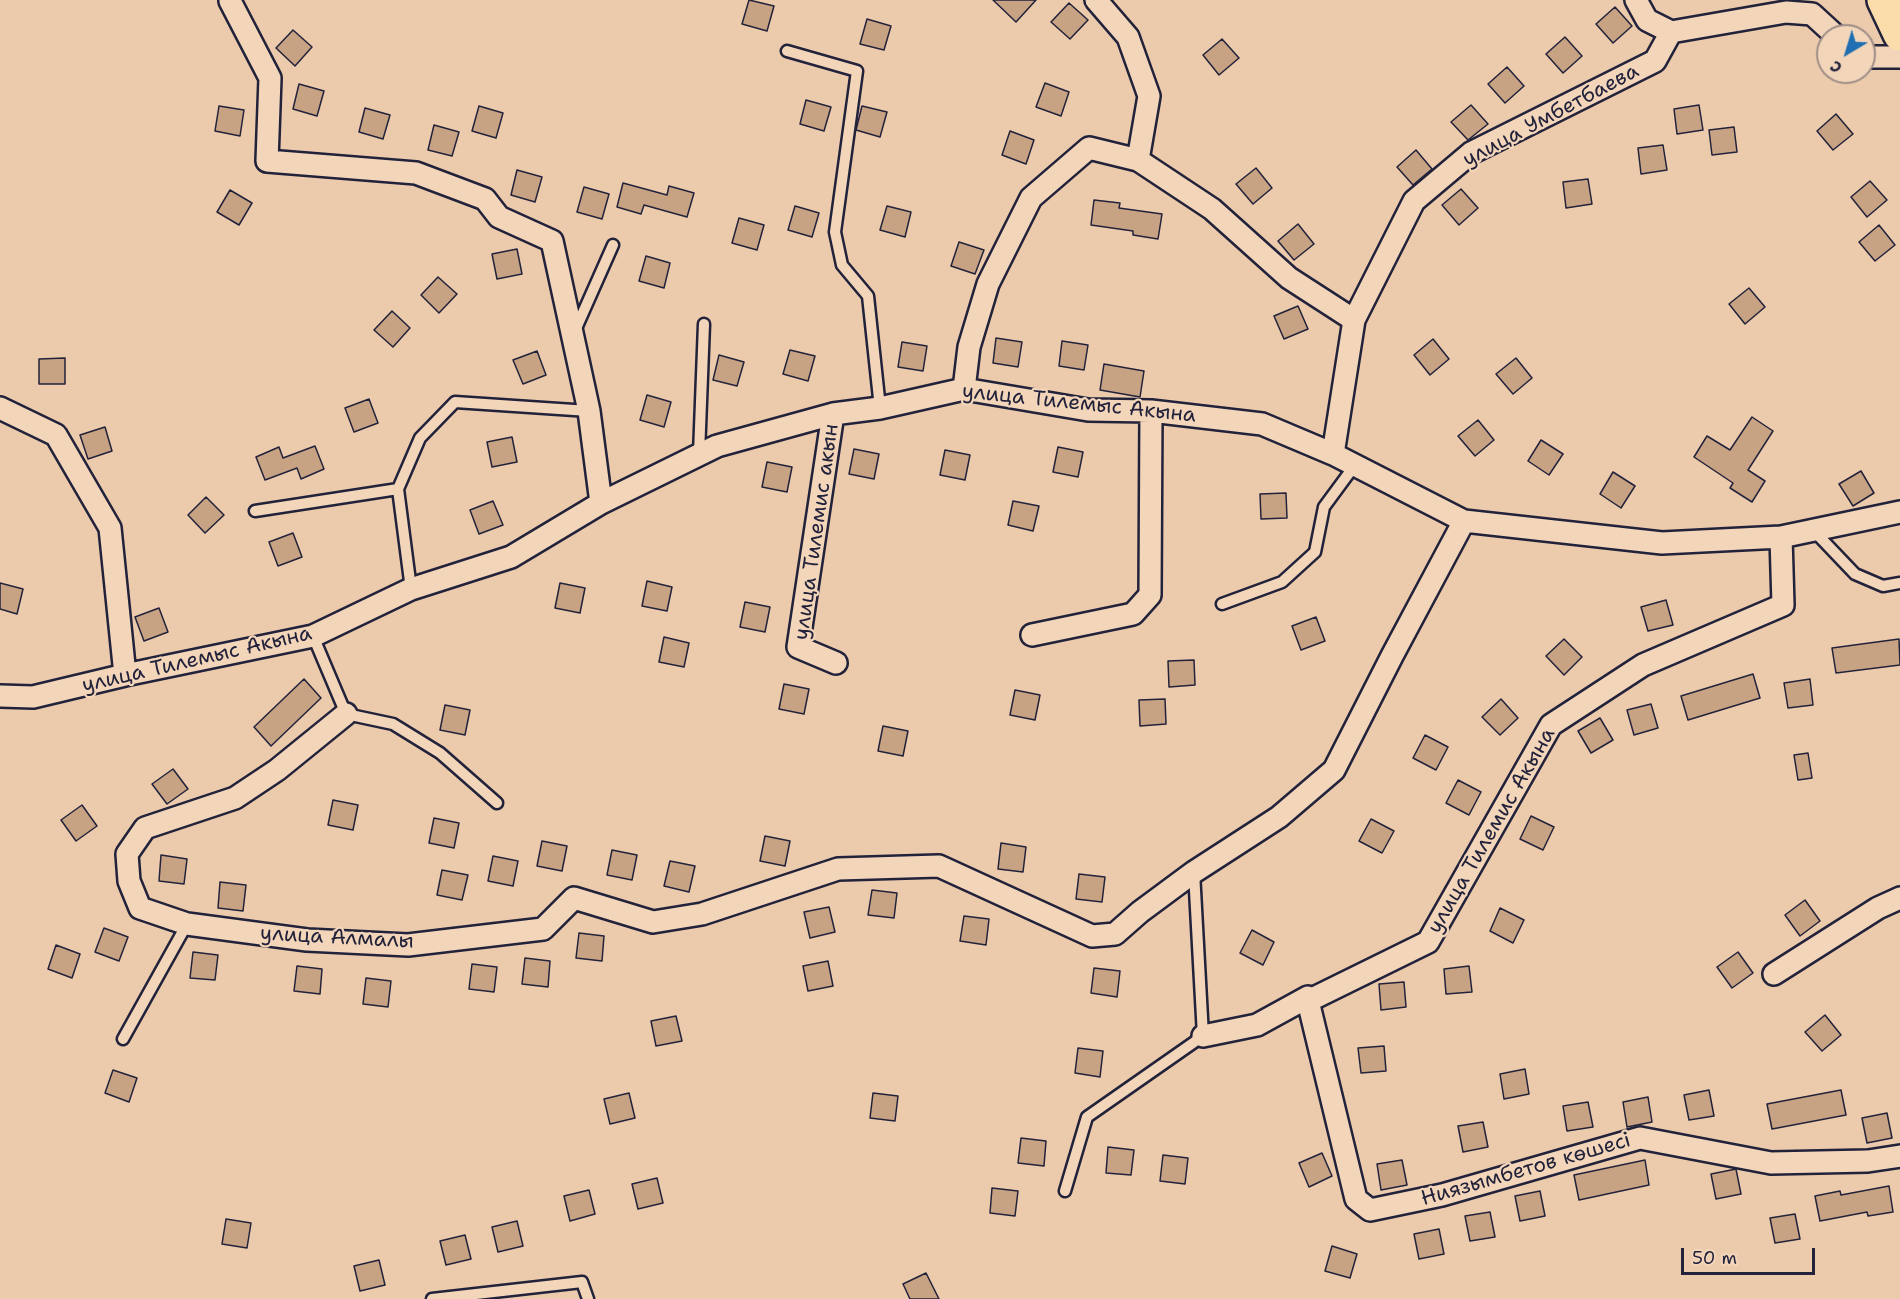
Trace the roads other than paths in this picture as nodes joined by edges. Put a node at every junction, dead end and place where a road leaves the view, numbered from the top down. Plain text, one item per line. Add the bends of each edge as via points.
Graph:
1 (1096, 0) edge
2 (1636, 0) edge
3 (1884, 0) edge
4 (230, 1) edge
5 (1823, 24) edge
6 (1671, 33) junction
7 (1900, 34) edge
8 (787, 51) dead end
9 (1876, 57) edge
10 (1900, 57) edge
11 (1138, 160) junction
12 (613, 245) dead end
13 (1354, 320) junction
14 (704, 324) dead end
15 (573, 336) junction
16 (964, 389) junction
17 (0, 408) edge
18 (880, 408) junction
19 (589, 411) junction
20 (1151, 411) junction
21 (833, 414) junction
22 (699, 454) junction
23 (1334, 454) junction
24 (1355, 465) junction
25 (398, 489) junction
26 (601, 503) junction
27 (255, 511) dead end
28 (1900, 512) edge
29 (1464, 521) junction
30 (1813, 530) junction
31 (1781, 537) junction
32 (1900, 583) edge
33 (411, 589) junction
34 (1222, 604) dead end
35 (1032, 635) dead end
36 (313, 636) junction
37 (837, 663) dead end
38 (125, 675) junction
39 (0, 696) edge
40 (346, 714) junction
41 (497, 803) dead end
42 (1194, 872) junction
43 (1900, 898) edge
44 (187, 924) junction
45 (1774, 974) dead end
46 (1308, 1001) junction
47 (1203, 1036) junction
48 (123, 1039) dead end
49 (1900, 1156) edge
50 (1065, 1191) dead end
51 (432, 1299) edge
52 (588, 1299) edge

1 - 11 street via 1128,37 1149,96
2 - 6 street via 1647,20
3 - 7 main road
4 - 15 street via 270,78 267,161 416,172 484,199 499,217 552,241
5 - 6 street via 1812,14 1786,12
6 - 13 street, улица Умбетбаева via 1655,61 1471,153 1414,201
8 - 18 lane via 857,71 835,231 842,265 868,296
9 - 10 street
11 - 13 street via 1212,209 1289,278
11 - 16 street via 1089,148 1031,198 988,284 969,347
12 - 15 lane
13 - 23 street
14 - 22 lane
15 - 19 street
16 - 18 street, улица Тилемыс Акына
16 - 20 street, улица Тилемыс Акына via 1088,410
17 - 38 street via 56,435 110,528
18 - 21 street, улица Тилемыс Акына
19 - 25 lane via 454,402 420,438
19 - 26 street
20 - 23 street, улица Тилемыс Акына via 1262,424
20 - 35 street via 1150,595 1133,614
21 - 22 street, улица Тилемыс Акына
21 - 37 street, улица Тилемис акын via 798,647
22 - 26 street, улица Тилемыс Акына
23 - 24 street, улица Тилемыс Акына
24 - 29 street, улица Тилемыс Акына
24 - 34 lane via 1324,507 1315,552 1282,582
25 - 27 lane
25 - 33 lane
26 - 33 street, улица Тилемыс Акына via 511,557
28 - 30 street, улица Тилемыс Акына
29 - 31 street, улица Тилемыс Акына via 1662,543
29 - 42 street via 1334,770 1279,817
30 - 31 street, улица Тилемыс Акына
30 - 32 lane via 1855,574 1883,586
31 - 46 street, улица Тилемис Акына via 1783,605 1643,665 1551,724 1428,942
33 - 36 street, улица Тилемыс Акына
36 - 38 street, улица Тилемыс Акына
36 - 40 lane
38 - 39 street, улица Тилемыс Акына via 33,697
40 - 41 lane via 393,724 440,753
40 - 44 street, улица Алмалы via 236,798 145,828 127,854 129,881 140,908
42 - 44 street, улица Алмалы via 1115,934 1092,936 939,866 838,869 702,914 653,922 574,898 543,928 408,945 307,940
42 - 47 lane
43 - 45 street
44 - 48 lane
46 - 47 street, улица Тилемис Акына via 1308,997 1257,1025
46 - 49 street, Ниязымбетов көшесі via 1356,1198 1370,1210 1442,1195 1640,1138 1772,1163 1868,1161
47 - 50 lane via 1088,1117
51 - 52 lane via 582,1282

